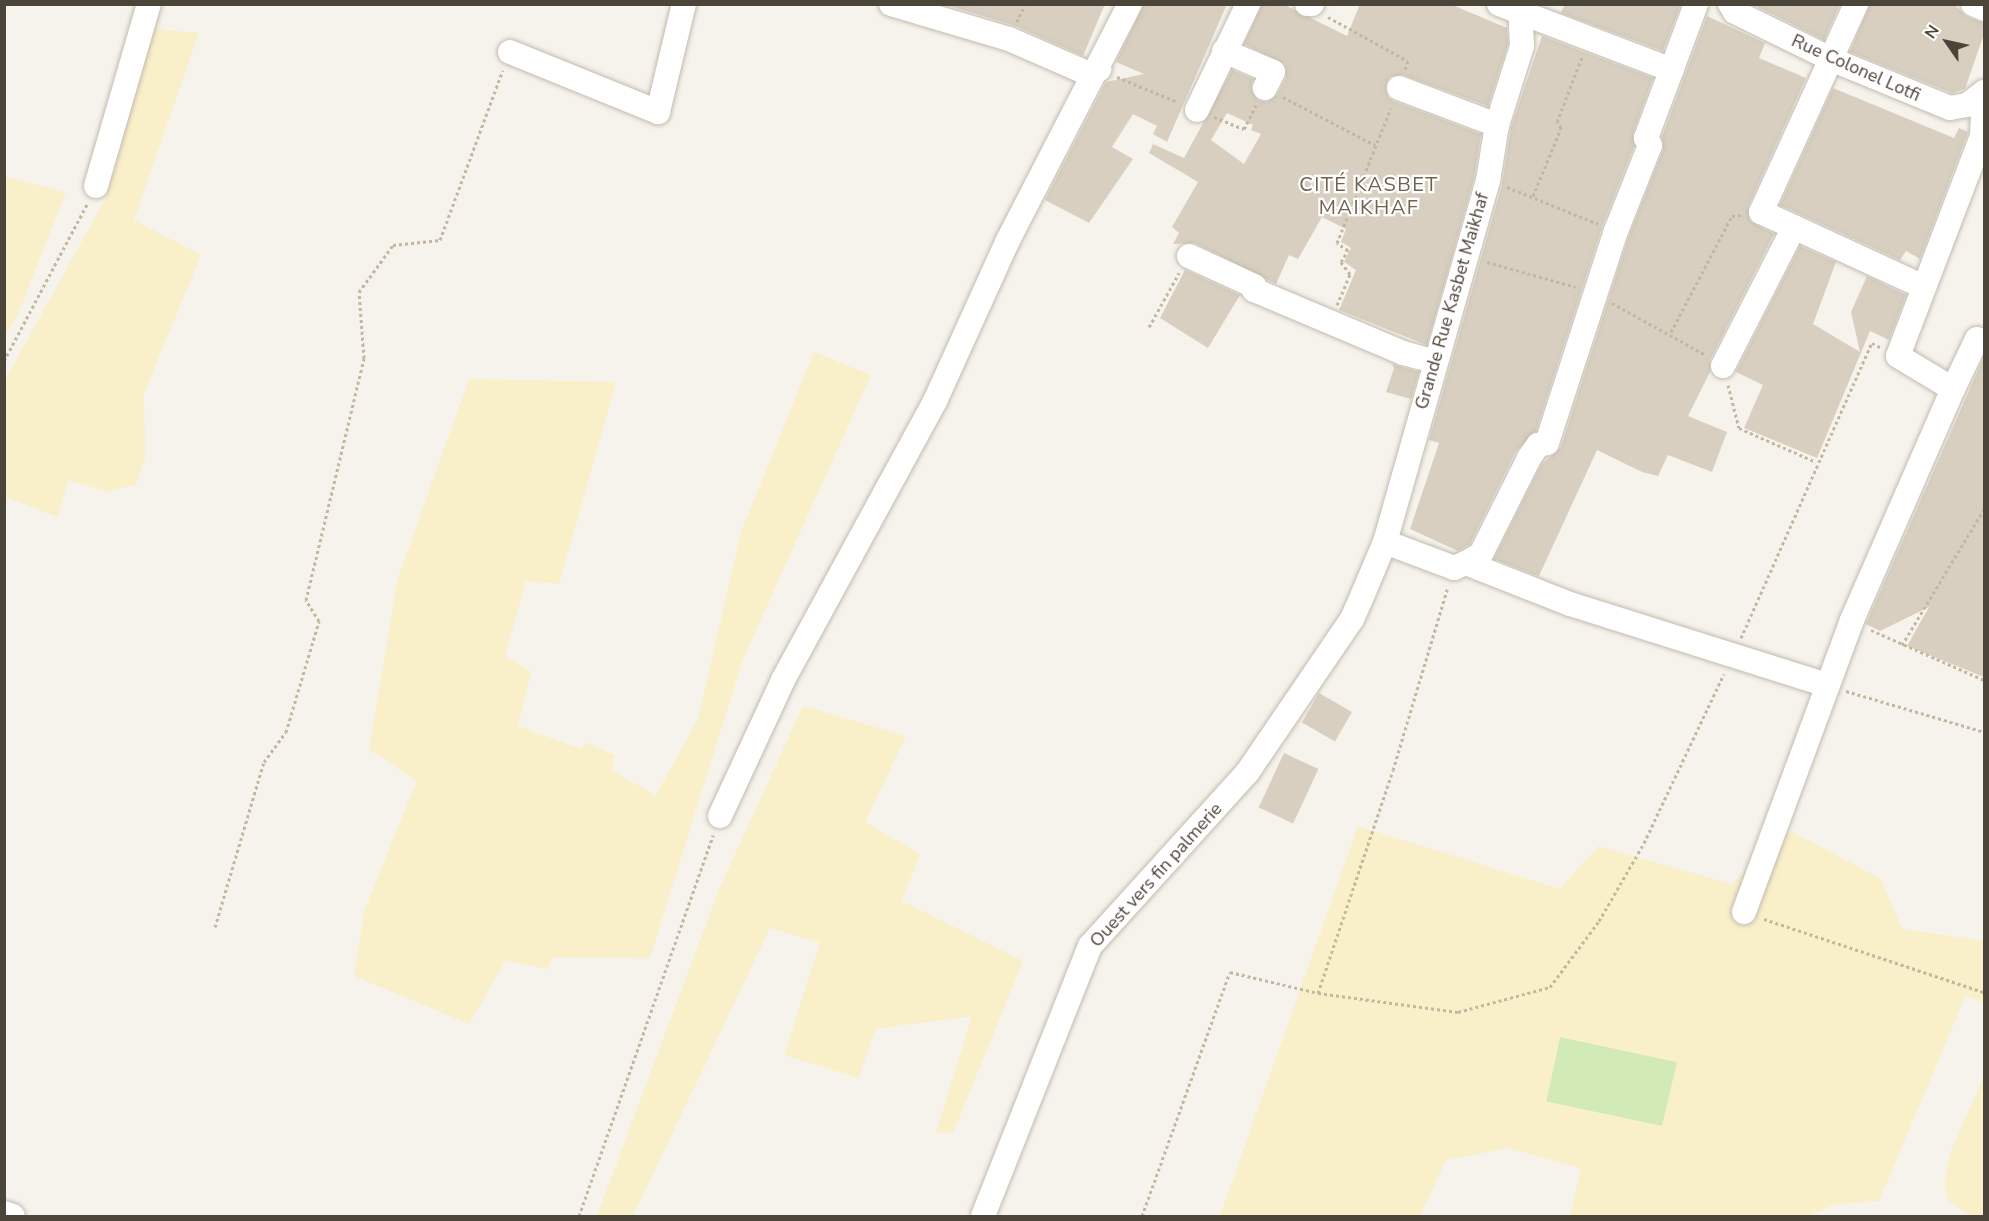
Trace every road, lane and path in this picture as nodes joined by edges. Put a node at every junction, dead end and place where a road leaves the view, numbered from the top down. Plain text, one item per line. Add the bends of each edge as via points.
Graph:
1 (150, 4) edge
2 (684, 4) edge
3 (891, 4) edge
4 (1130, 4) edge
5 (1248, 4) edge
6 (1696, 4) edge
7 (1710, 4) edge
8 (1856, 4) edge
9 (1972, 4) edge
10 (1310, 5) edge
11 (1513, 7) edge
12 (1735, 7) edge
13 (1984, 9) edge
14 (1588, 41) junction
15 (1224, 51) junction
16 (510, 52) joint
17 (1833, 60) junction
18 (1099, 69) junction
19 (1672, 70) junction
20 (1265, 88) junction
21 (1399, 88) junction
22 (1984, 92) edge
23 (1197, 110) junction
24 (1497, 125) junction
25 (1375, 145) junction
26 (1488, 181) junction
27 (96, 186) joint
28 (1533, 196) junction
29 (1761, 212) junction
30 (1794, 227) junction
31 (1616, 231) junction
32 (1189, 256) joint
33 (1924, 287) junction
34 (1330, 321) junction
35 (1149, 327) dead end
36 (1671, 332) dead end
37 (1984, 343) edge
38 (1898, 356) junction
39 (4, 361) edge
40 (1433, 361) junction
41 (1723, 366) joint
42 (1953, 389) junction
43 (1816, 463) junction
44 (1984, 509) edge
45 (1385, 542) junction
46 (1460, 566) junction
47 (1363, 594) joint
48 (1852, 620) junction
49 (1902, 645) junction
50 (1734, 653) junction
51 (1984, 680) edge
52 (1827, 685) junction
53 (1984, 732) edge
54 (720, 816) joint
55 (1744, 912) joint
56 (215, 927) dead end
57 (1984, 992) edge
58 (1318, 993) junction
59 (4, 1213) edge
60 (12, 1216) edge
61 (579, 1216) edge
62 (983, 1216) edge
63 (1142, 1216) edge

1 - 27 street
2 - 16 street via 658,112
3 - 18 street via 1009,39 1087,73
4 - 18 street
5 - 15 street
6 - 19 street
7 - 12 street, Rue Colonel Lotfi
8 - 17 street
9 - 13 street
10 - 21 path via 1349,32 1408,60
11 - 14 street
11 - 24 street, Grande Rue Kasbet Maikhaf via 1522,46
12 - 17 street, Rue Colonel Lotfi
14 - 19 street
14 - 28 path via 1557,122 1561,128
15 - 20 street via 1273,72
15 - 23 street
16 - 56 path via 440,240 393,245 359,292 364,358 306,600 319,621 286,732 264,762
17 - 22 street, Rue Colonel Lotfi via 1950,108 1967,105
17 - 29 street
18 - 23 path
18 - 54 street via 1007,242 935,401 783,680
19 - 31 street via 1646,138 1650,145
20 - 23 path via 1245,129
20 - 25 path via 1347,127 1348,132
21 - 24 street
21 - 25 path
22 - 33 street via 1982,136
24 - 26 street, Grande Rue Kasbet Maikhaf
25 - 34 path via 1337,243 1348,250 1341,262 1350,274
26 - 28 path
26 - 40 street, Grande Rue Kasbet Maikhaf
27 - 39 path
28 - 31 path
29 - 30 street
29 - 36 path via 1732,216
30 - 33 street
30 - 41 street
31 - 46 street via 1547,443 1538,445 1529,458 1481,554
32 - 34 street via 1254,286 1254,290
32 - 35 path
33 - 38 street
34 - 40 street
37 - 42 street via 1977,339
38 - 42 street
38 - 43 path via 1872,343 1826,449
40 - 45 street, Grande Rue Kasbet Maikhaf
41 - 43 path via 1739,428
42 - 48 street
43 - 50 path
44 - 49 path
45 - 46 street
45 - 47 street, Grande Rue Kasbet Maikhaf
46 - 50 street
46 - 58 path
47 - 62 street, Ouest vers fin palmerie via 1352,619 1246,773 1090,946
48 - 49 path
48 - 52 street
49 - 51 path
50 - 52 street
50 - 58 path via 1644,843 1599,921 1550,987 1458,1012
52 - 53 path
52 - 55 street
54 - 61 path
55 - 57 path
58 - 63 path via 1230,972
59 - 60 street

